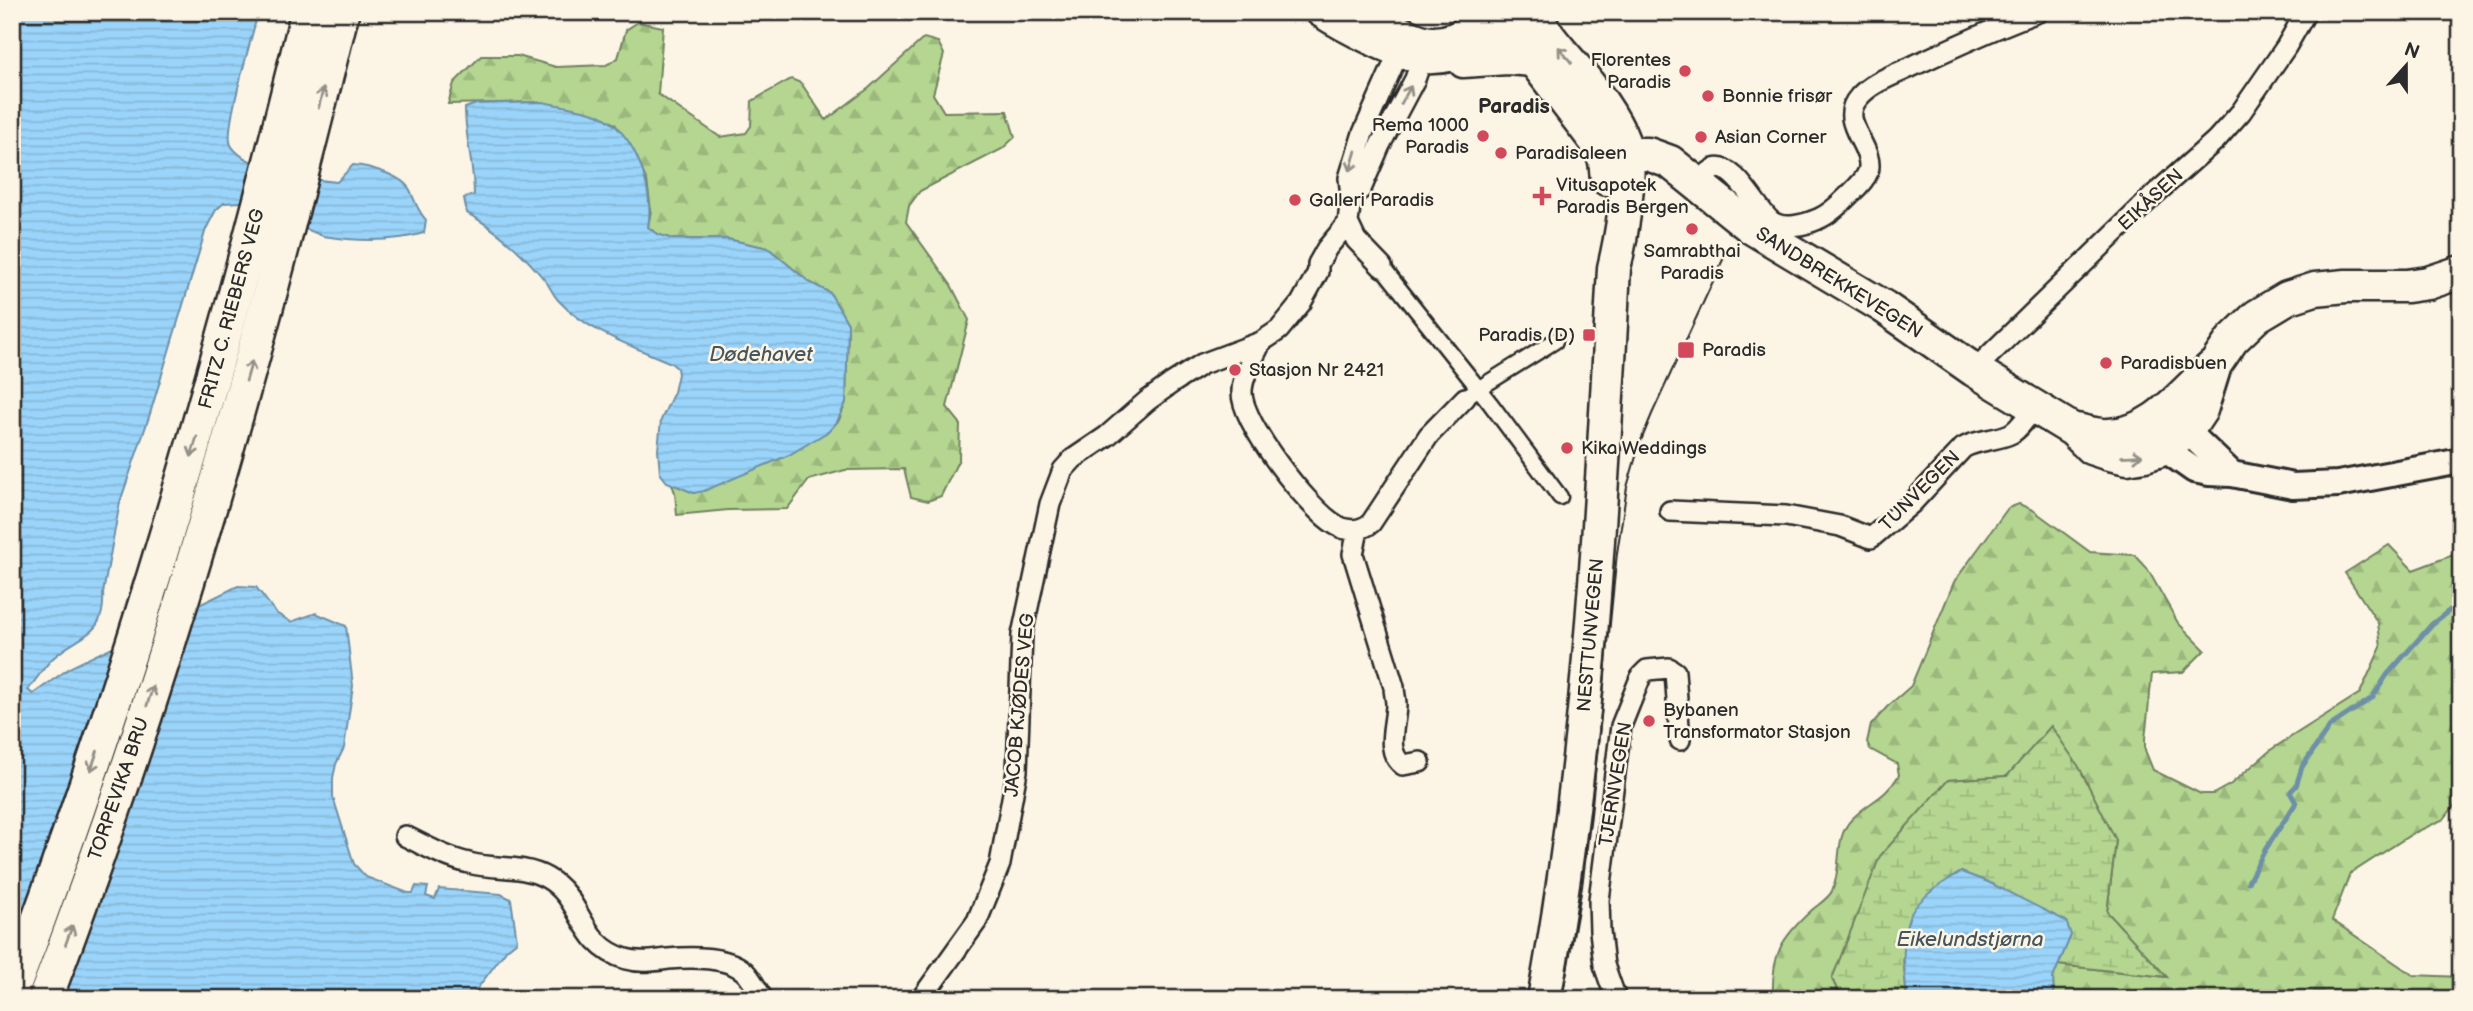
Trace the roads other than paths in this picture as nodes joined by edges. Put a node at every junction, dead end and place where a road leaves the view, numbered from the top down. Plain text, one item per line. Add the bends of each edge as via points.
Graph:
1 (308, 12) edge
2 (342, 12) edge
3 (1320, 12) edge
4 (1366, 12) edge
5 (2038, 12) edge
6 (2306, 12) edge
7 (1519, 17) edge
8 (1420, 52) junction
9 (1534, 62) junction
10 (1616, 157) junction
11 (1698, 183) junction
12 (1352, 231) junction
13 (1382, 268) joint
14 (2461, 272) edge
15 (1555, 341) dead end
16 (1261, 342) junction
17 (2215, 365) junction
18 (1974, 370) junction
19 (1472, 394) junction
20 (2034, 407) junction
21 (2159, 417) junction
22 (2073, 430) junction
23 (2176, 440) junction
24 (2461, 461) edge
25 (1560, 496) dead end
26 (1670, 511) dead end
27 (1358, 530) junction
28 (188, 577) joint
29 (145, 603) joint
30 (1680, 740) dead end
31 (1420, 762) dead end
32 (405, 836) dead end
33 (12, 991) edge
34 (45, 999) edge
35 (763, 999) edge
36 (921, 999) edge
37 (1544, 999) edge
38 (1616, 999) edge

1 -> 29 highway, FRITZ C. RIEBERS VEG via 193,450
28 -> 2 highway, FRITZ C. RIEBERS VEG via 289,226
3 - 8 main road via 1370,39
4 - 8 main road
5 - 11 street via 1900,72 1859,97 1852,118 1868,172 1840,204 1819,219 1791,226 1772,222 1739,181 1718,168
6 - 18 street, EIKÅSEN via 2241,112 2216,140
7 - 8 main road via 1486,21 1465,33 1432,41
7 - 9 main road
10 -> 7 main road, NESTTUNVEGEN via 1616,127 1603,105
8 - 9 main road via 1460,63
8 - 12 street via 1411,86 1361,189 1351,197
9 - 10 main road via 1597,143
10 - 11 main road, SANDBREKKEVEGEN via 1656,156
10 - 37 main road, NESTTUNVEGEN via 1619,245 1587,691
11 - 18 main road, SANDBREKKEVEGEN via 1752,228 1844,281
12 - 13 street
12 - 16 street, JACOB KJØDES VEG via 1326,269 1318,272 1291,317
13 - 19 street
14 - 17 main road via 2427,284 2346,285 2287,298 2244,326
15 - 19 street
16 - 27 street via 1242,393 1252,422 1284,472 1314,506 1337,526
16 - 36 street, JACOB KJØDES VEG via 1202,364 1172,383 1063,470 1050,504 1022,635 1017,771 1000,864 976,921
17 - 21 main road
17 - 23 main road via 2201,410
18 - 20 main road, SANDBREKKEVEGEN
19 - 25 street
19 - 27 street via 1429,435 1379,514
20 - 22 main road, SANDBREKKEVEGEN
20 - 26 street, TUNVEGEN via 2012,433 1963,448 1912,503 1871,538 1840,526 1786,516
21 - 22 main road via 2125,433
21 - 23 street
22 -> 23 main road, SANDBREKKEVEGEN via 2091,447 2127,458
23 - 24 street via 2194,470 2271,483 2338,484
27 - 31 street via 1353,554 1394,687 1393,752 1403,765
34 -> 28 highway, TORPEVIKA BRU
29 -> 33 highway, TORPEVIKA BRU
30 - 38 street, TJERNVEGEN via 1674,670 1647,670 1621,726 1600,897 1603,959
32 - 35 street via 470,864 515,867 548,878 573,904 595,942 618,956 645,962 694,956 729,963 747,973

